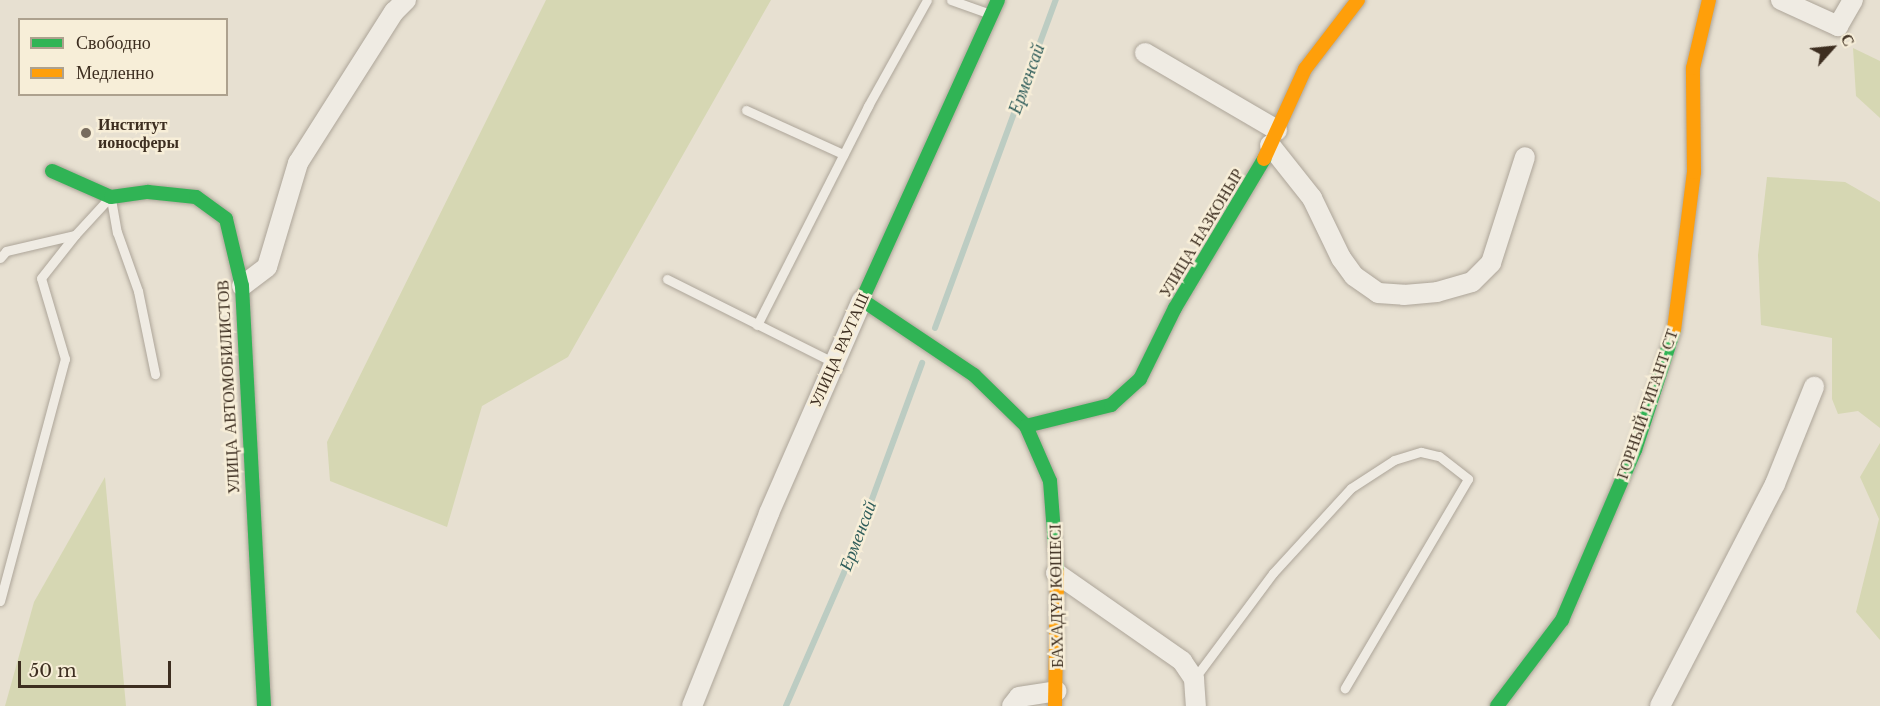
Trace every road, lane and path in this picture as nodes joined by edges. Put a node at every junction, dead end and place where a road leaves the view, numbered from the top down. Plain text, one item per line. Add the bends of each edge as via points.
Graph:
1 (406, 0) edge
2 (927, 0) edge
3 (951, 0) edge
4 (999, 0) edge
5 (1358, 0) edge
6 (1709, 0) edge
7 (1781, 0) edge
8 (1852, 0) edge
9 (992, 15) junction
10 (1145, 53) dead end
11 (746, 110) dead end
12 (1274, 138) junction
13 (843, 154) junction
14 (1525, 157) dead end
15 (52, 171) dead end
16 (111, 197) junction
17 (75, 236) junction
18 (0, 258) edge
19 (667, 279) dead end
20 (242, 286) junction
21 (862, 300) junction
22 (757, 325) junction
23 (833, 362) junction
24 (155, 374) dead end
25 (1814, 387) dead end
26 (1026, 426) junction
27 (1056, 573) junction
28 (0, 601) edge
29 (1194, 679) junction
30 (1345, 688) dead end
31 (1056, 699) edge
32 (264, 706) edge
33 (692, 706) edge
34 (1012, 706) edge
35 (1196, 706) edge
36 (1497, 706) edge
37 (1660, 706) edge

1 - 20 street via 394,12 298,163 267,267
2 - 13 lane
3 - 9 lane
4 - 9 street, УЛИЦА РАУГАШ
5 - 12 street, УЛИЦА НАЗКОНЫР via 1305,69
6 - 36 street, ГОРНЫЙ ГИГАНТ СТ via 1693,68 1694,172 1674,333 1635,450 1562,620
7 - 8 street via 1838,26
9 - 21 street, УЛИЦА РАУГАШ
10 - 12 street
11 - 13 lane
12 - 14 street via 1354,276 1378,293 1404,295 1437,292 1472,282 1491,263
12 - 26 street, УЛИЦА НАЗКОНЫР via 1174,308 1140,379 1111,405
13 - 22 lane
15 - 16 street
16 - 17 lane
16 - 20 street, УЛИЦА АВТОМОБИЛИСТОВ via 148,192 196,197 226,219
16 - 24 lane via 117,232 138,291
17 - 18 lane via 6,251
17 - 28 lane via 41,278 65,359
19 - 22 lane
20 - 32 street, УЛИЦА АВТОМОБИЛИСТОВ
21 - 23 street, УЛИЦА РАУГАШ
21 - 26 street, БАХАДҮР КӨШЕСІ via 974,375
22 - 23 lane
23 - 33 street, УЛИЦА РАУГАШ
25 - 37 street via 1775,484
26 - 27 street, БАХАДҮР КӨШЕСІ via 1050,482 1058,544
27 - 29 street via 1182,661
27 - 31 street, БАХАДҮР КӨШЕСІ
29 - 30 lane via 1273,573 1351,488 1394,460 1420,452 1439,456 1468,479
29 - 35 street
31 - 34 street, БАХАДҮР КӨШЕСІ via 1019,697

